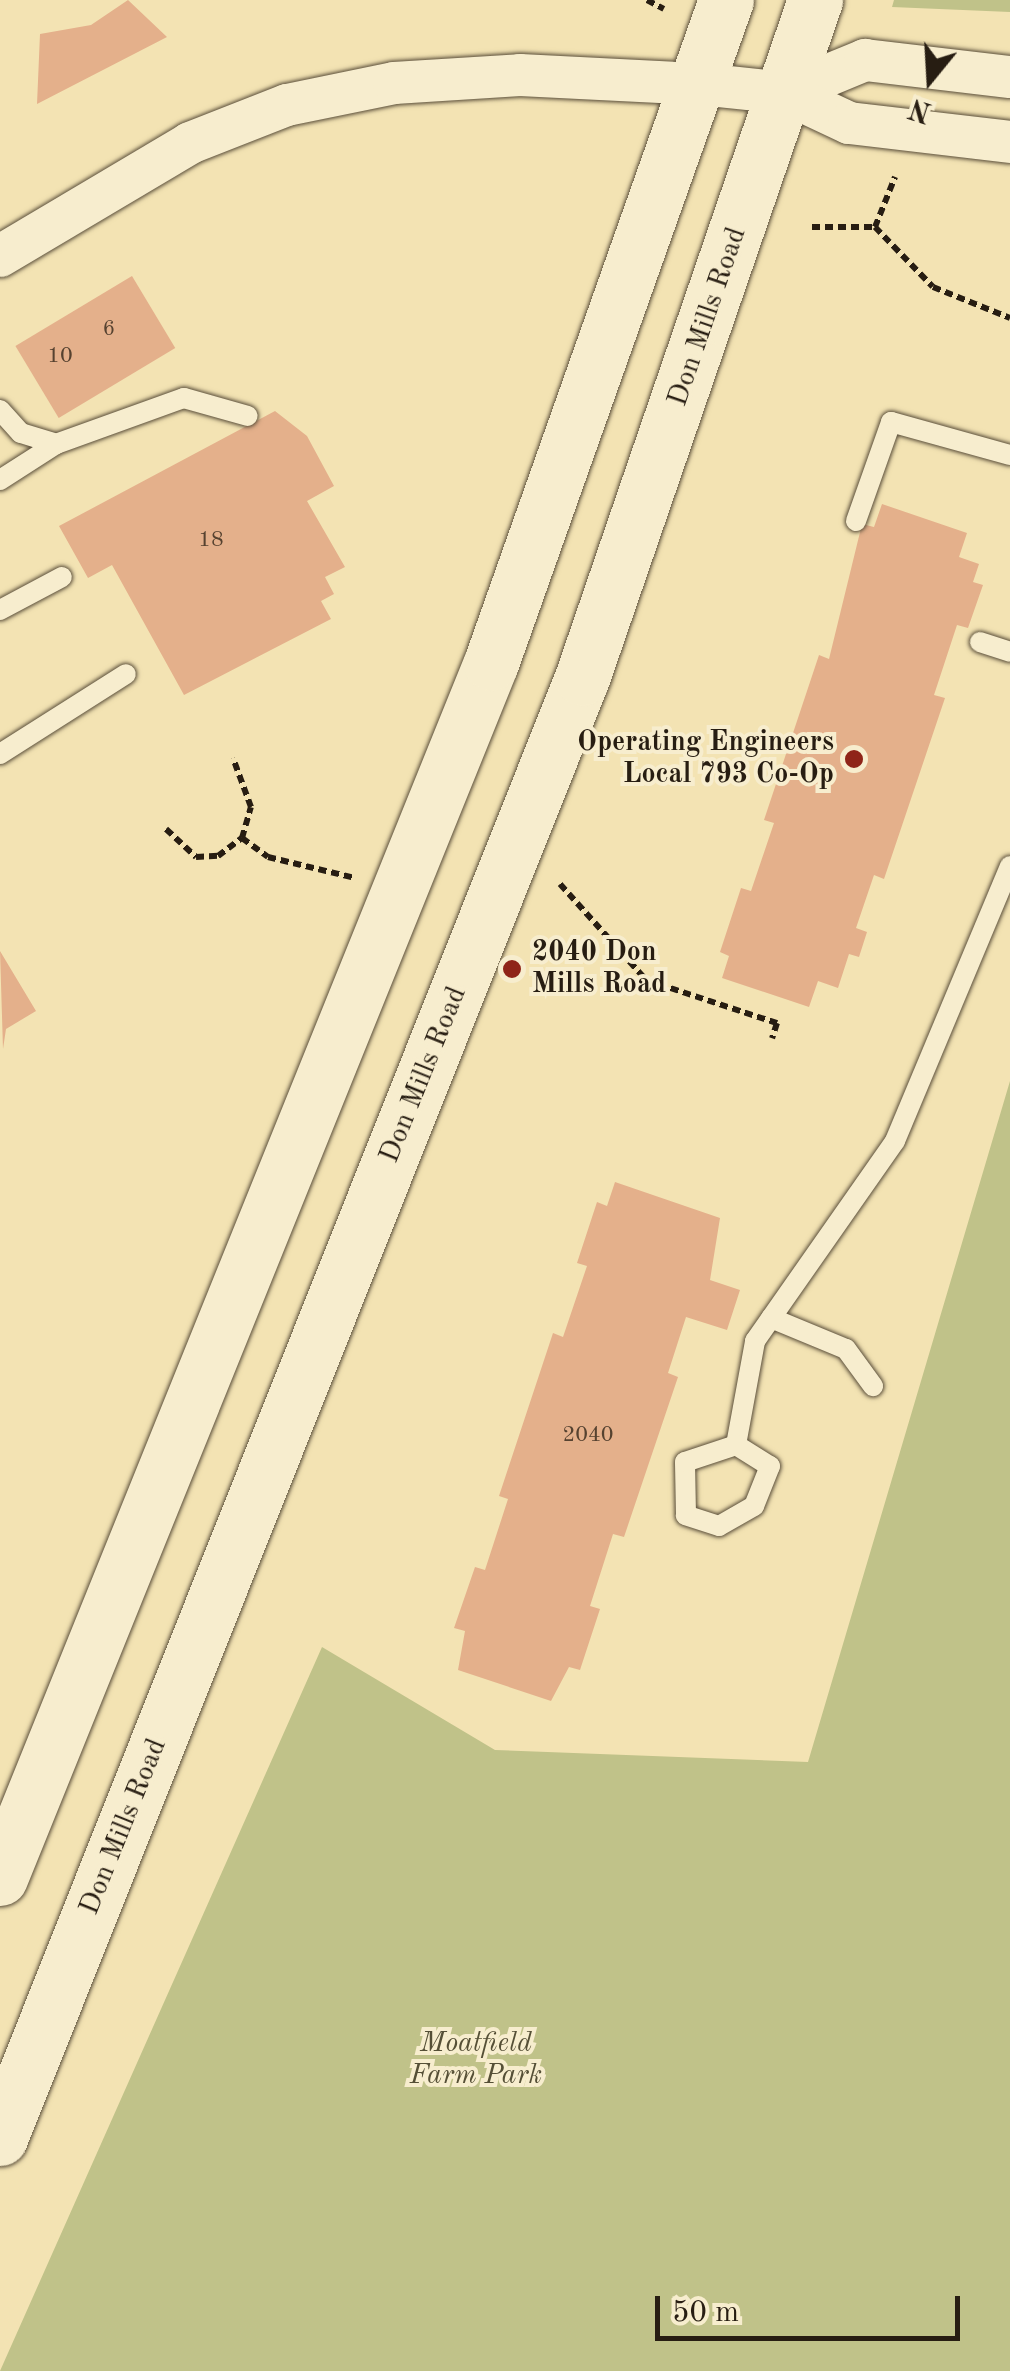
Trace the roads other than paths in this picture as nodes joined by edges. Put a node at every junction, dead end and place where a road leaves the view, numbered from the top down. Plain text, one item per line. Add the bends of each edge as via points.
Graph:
1 (726, 0) edge
2 (815, 0) edge
3 (1010, 77) edge
4 (700, 84) junction
5 (785, 93) junction
6 (1010, 142) edge
7 (0, 256) edge
8 (0, 410) edge
9 (248, 416) dead end
10 (56, 444) junction
11 (1010, 455) edge
12 (0, 480) edge
13 (856, 521) dead end
14 (62, 578) dead end
15 (0, 610) edge
16 (980, 642) dead end
17 (1010, 652) edge
18 (126, 674) dead end
19 (0, 754) edge
20 (1010, 866) edge
21 (771, 1318) junction
22 (873, 1386) dead end
23 (736, 1446) junction
24 (0, 1878) edge
25 (0, 2138) edge

1 - 4 main road
2 - 5 main road, Don Mills Road
3 - 5 street via 865,60
4 - 5 street
4 - 7 street via 520,75 394,83 287,106 190,143
4 - 24 main road via 492,663
5 - 6 street via 848,123
5 - 25 main road, Don Mills Road via 582,678
8 - 10 lane via 21,433
9 - 10 lane via 212,400 174,400
10 - 12 lane
11 - 13 lane via 891,422
14 - 15 lane
16 - 17 lane
18 - 19 lane
20 - 21 lane via 895,1141
21 - 22 lane via 846,1349
21 - 23 lane via 755,1341
23 - 23 lane via 684,1462 686,1515 719,1526 754,1506 770,1466

